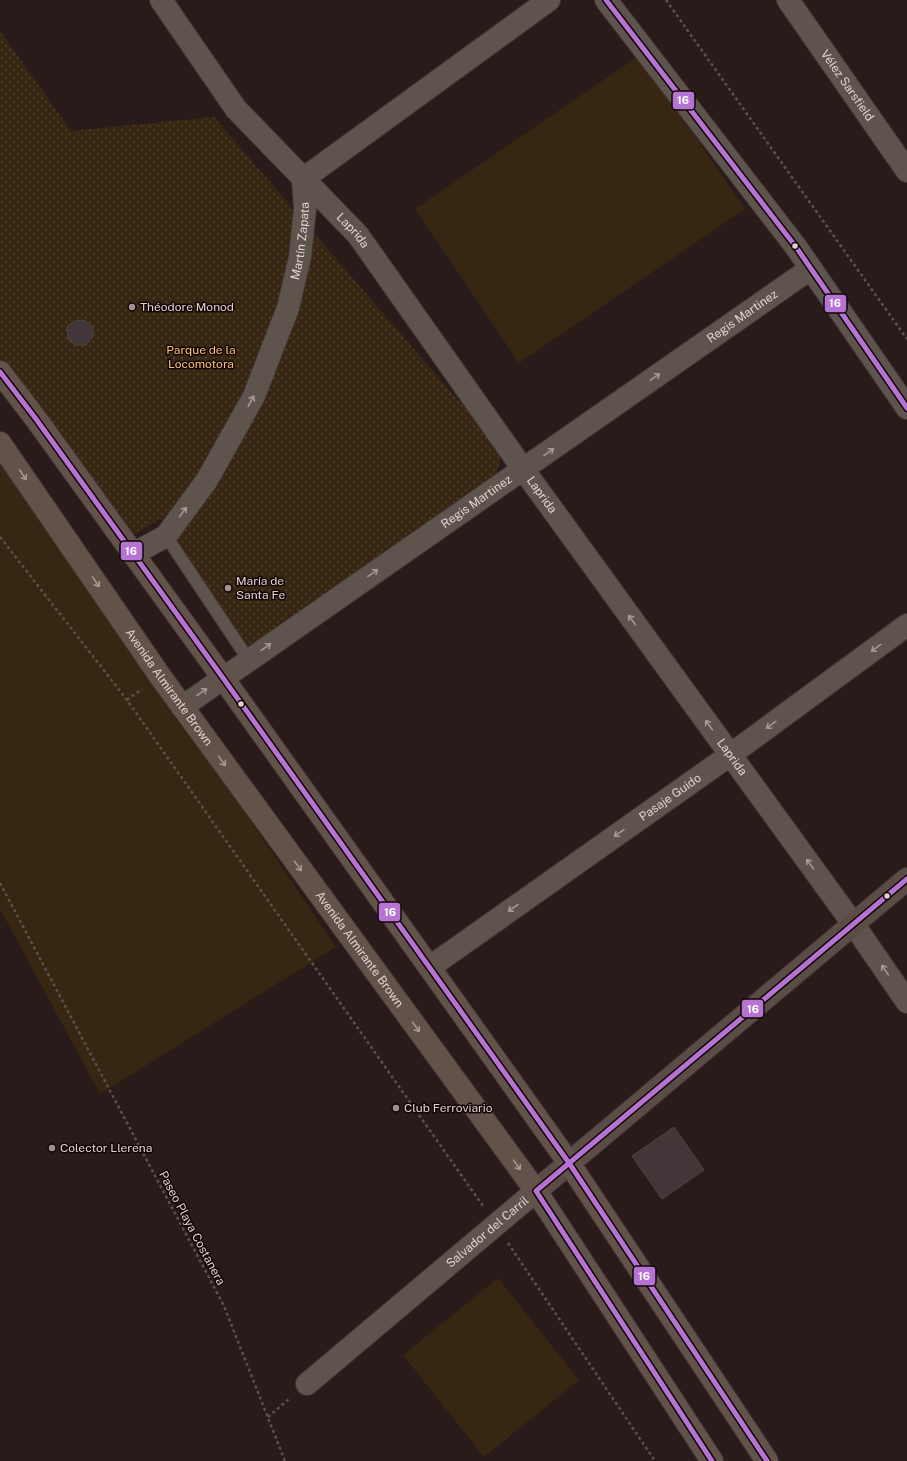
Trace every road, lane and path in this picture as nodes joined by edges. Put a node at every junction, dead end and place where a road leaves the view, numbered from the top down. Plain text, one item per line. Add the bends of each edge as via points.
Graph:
1 (161, 0) edge
2 (549, 0) edge
3 (606, 0) edge
4 (666, 0) edge
5 (788, 0) edge
6 (907, 171) edge
7 (304, 179) junction
8 (810, 269) junction
9 (907, 339) edge
10 (0, 372) edge
11 (907, 408) edge
12 (0, 443) edge
13 (523, 469) junction
14 (166, 536) junction
15 (0, 537) edge
16 (133, 554) junction
17 (907, 625) edge
18 (248, 659) junction
19 (222, 678) junction
20 (182, 706) junction
21 (730, 755) junction
22 (907, 880) edge
23 (0, 883) edge
24 (854, 924) junction
25 (430, 967) junction
26 (907, 1002) edge
27 (569, 1163) junction
28 (536, 1191) junction
29 (496, 1225) junction
30 (307, 1384) joint
31 (268, 1417) junction
32 (285, 1461) edge
33 (655, 1461) edge
34 (712, 1461) edge
35 (767, 1461) edge

1 - 7 street, Laprida via 236,109
2 - 7 street
3 - 8 street via 796,247
4 - 9 path
5 - 6 street, Vélez Sarsfield
7 - 13 street, Laprida via 358,235
14 -> 7 street, Martín Zapata via 207,480 254,396 288,308 300,257 305,209
8 - 11 street
13 -> 8 street, Regis Martinez
10 - 16 main road
12 -> 20 main road, Avenida Almirante Brown
18 -> 13 street, Regis Martinez
21 -> 13 street, Laprida
14 - 16 street, Martín Zapata
14 - 18 lane
15 - 29 path via 127,700
16 - 19 main road
17 -> 21 street, Pasaje Guido
18 - 19 street, Regis Martinez
20 -> 19 street, Regis Martinez
19 - 25 main road
20 -> 28 main road, Avenida Almirante Brown
24 -> 21 street, Laprida
21 -> 25 street, Pasaje Guido
22 - 24 main road, Salvador del Carril
23 - 31 path, Paseo Playa Costanera via 224,1306
26 -> 24 street, Laprida
24 - 27 main road, Salvador del Carril
25 - 27 main road
27 - 28 main road, Salvador del Carril
27 - 35 main road
28 - 29 street, Salvador del Carril
28 - 34 main road, Avenida Almirante Brown
29 - 30 street, Salvador del Carril
29 - 33 path
30 - 31 path
31 - 32 path, Paseo Playa Costanera

